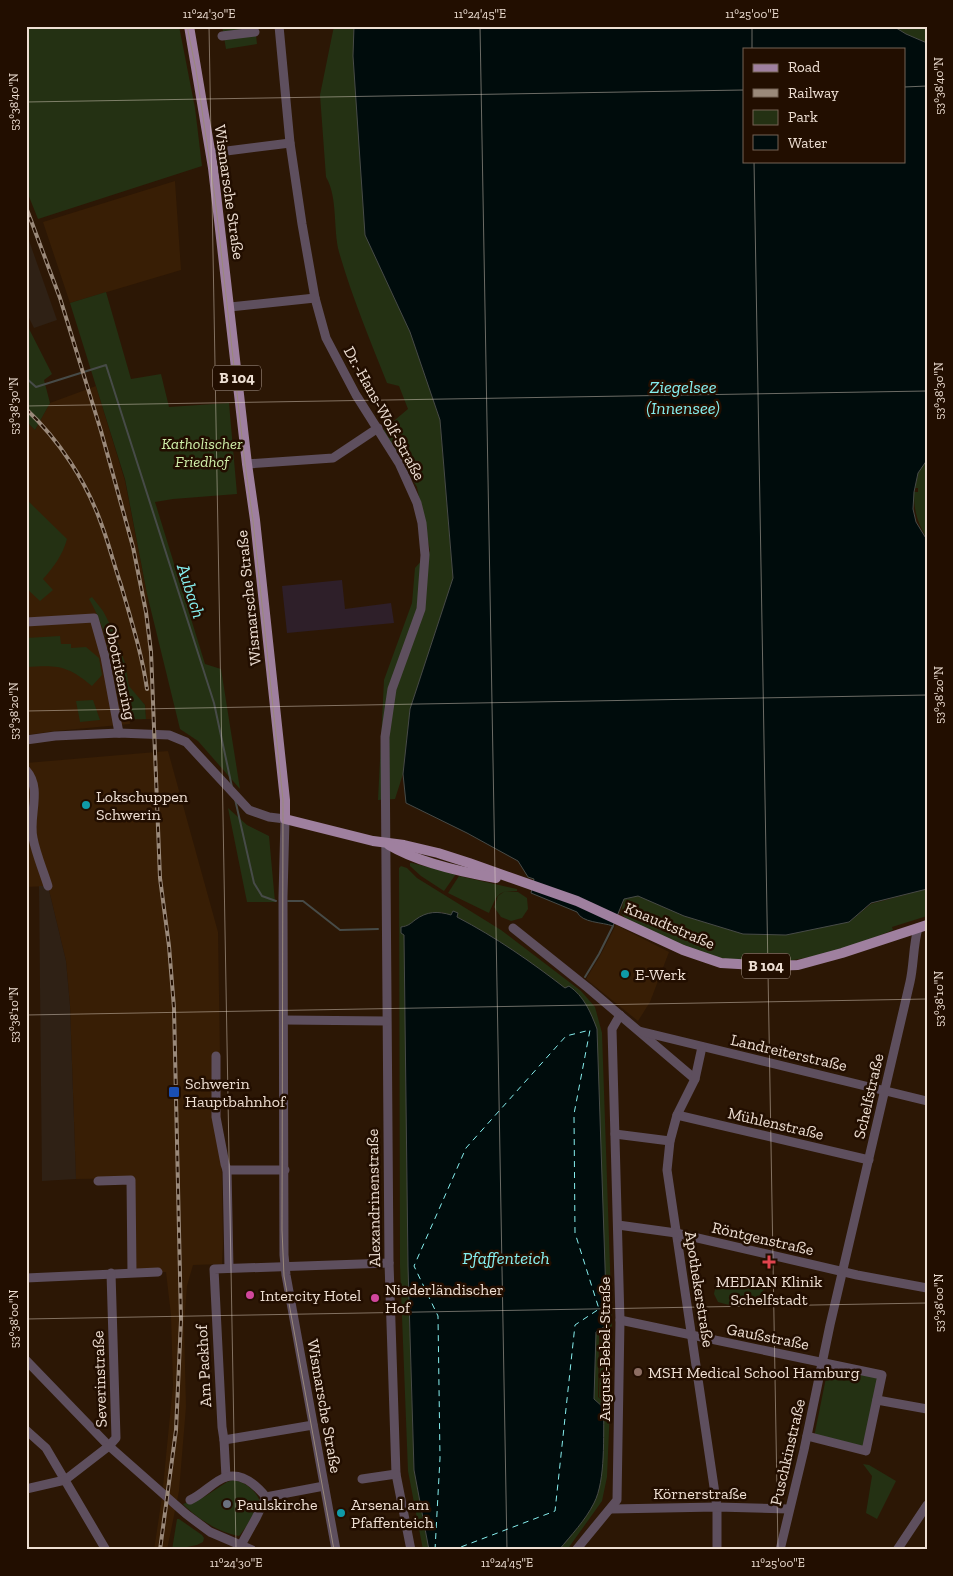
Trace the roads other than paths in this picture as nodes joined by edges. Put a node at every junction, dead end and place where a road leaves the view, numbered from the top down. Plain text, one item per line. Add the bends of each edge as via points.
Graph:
1 (189, 26) edge
2 (279, 26) edge
3 (238, 30) edge
4 (255, 32) dead end
5 (222, 36) dead end
6 (290, 143) junction
7 (211, 153) junction
8 (315, 298) junction
9 (230, 307) junction
10 (378, 428) junction
11 (247, 464) junction
12 (26, 622) edge
13 (119, 733) junction
14 (26, 740) edge
15 (26, 770) edge
16 (285, 818) junction
17 (385, 843) junction
18 (48, 886) dead end
19 (923, 926) edge
20 (513, 928) dead end
21 (620, 1015) junction
22 (284, 1020) junction
23 (386, 1021) junction
24 (640, 1031) junction
25 (702, 1047) junction
26 (216, 1056) dead end
27 (695, 1079) junction
28 (885, 1090) junction
29 (927, 1101) edge
30 (677, 1114) junction
31 (615, 1134) junction
32 (670, 1141) junction
33 (869, 1160) junction
34 (228, 1170) junction
35 (285, 1170) junction
36 (98, 1181) dead end
37 (618, 1225) junction
38 (676, 1233) junction
39 (389, 1263) junction
40 (285, 1266) junction
41 (229, 1268) junction
42 (842, 1271) junction
43 (132, 1272) junction
44 (158, 1272) dead end
45 (111, 1273) junction
46 (26, 1278) edge
47 (927, 1288) edge
48 (620, 1320) junction
49 (692, 1336) junction
50 (26, 1360) edge
51 (822, 1362) junction
52 (877, 1400) junction
53 (927, 1409) edge
54 (313, 1425) junction
55 (26, 1430) edge
56 (807, 1436) junction
57 (224, 1440) junction
58 (108, 1446) junction
59 (396, 1474) junction
60 (226, 1477) junction
61 (362, 1479) dead end
62 (65, 1480) junction
63 (324, 1486) junction
64 (26, 1489) edge
65 (266, 1497) junction
66 (190, 1500) dead end
67 (927, 1505) edge
68 (717, 1507) junction
69 (611, 1509) junction
70 (789, 1509) junction
71 (241, 1545) junction
72 (106, 1550) edge
73 (252, 1550) edge
74 (336, 1550) edge
75 (411, 1550) edge
76 (576, 1550) edge
77 (717, 1550) edge
78 (780, 1550) edge
79 (897, 1550) edge

1 - 7 main road, Wismarsche Straße / B 104
2 - 6 street, Dr.-Hans-Wolf-Straße
3 - 4 street
3 - 5 street
6 - 7 street
6 - 8 street, Dr.-Hans-Wolf-Straße
7 - 9 main road, Wismarsche Straße / B 104
8 - 9 street
8 - 10 street, Dr.-Hans-Wolf-Straße via 326,338 356,395
9 - 11 main road, Wismarsche Straße / B 104
10 - 11 street via 333,458
10 - 17 street, Dr.-Hans-Wolf-Straße via 417,503 425,555 421,609 392,689 386,727
11 - 16 main road, Wismarsche Straße / B 104
12 - 13 street, Obotritenring via 94,618
13 - 14 street, Obotritenring
13 - 16 street, Obotritenring via 169,735 186,742 249,810
15 - 18 street via 34,796 32,836
16 - 17 main road, B 104
16 - 22 street, Wismarsche Straße
17 - 19 main road, Knaudtstraße / B 104 via 438,853 577,901 672,946 739,965 798,965
17 - 23 street, Alexandrinenstraße
19 - 28 street, Schelfstraße via 915,940 913,966
20 - 21 street
21 - 24 street
21 - 31 street, August-Bebel-Straße via 612,1029
22 - 23 street
22 - 35 street, Wismarsche Straße
23 - 39 street, Alexandrinenstraße
24 - 25 street, Landreiterstraße
24 - 27 street
25 - 27 street, Apothekerstraße
25 - 28 street, Landreiterstraße
26 - 34 street via 216,1117
27 - 30 street, Apothekerstraße
28 - 29 street, Landreiterstraße
28 - 33 street, Schelfstraße
30 - 32 street, Apothekerstraße
30 - 33 street, Mühlenstraße
31 - 32 street
31 - 37 street, August-Bebel-Straße
32 - 38 street, Apothekerstraße via 667,1170
33 - 42 street, Schelfstraße
34 - 35 street
34 - 41 street
35 - 40 street, Wismarsche Straße
36 - 43 street via 131,1180
37 - 38 street, Röntgenstraße
37 - 48 street, August-Bebel-Straße
38 - 42 street, Röntgenstraße
38 - 49 street, Apothekerstraße
39 - 40 street
39 - 59 street, Alexandrinenstraße
40 - 41 street
40 - 54 street, Wismarsche Straße
41 - 57 street, Am Packhof via 214,1269
42 - 47 street, Röntgenstraße
42 - 51 street, Schelfstraße
43 - 44 street
43 - 45 street
45 - 46 street
45 - 58 street, Severinstraße via 116,1438
48 - 49 street, Gaußstraße
48 - 69 street, August-Bebel-Straße via 617,1500
49 - 51 street, Gaußstraße
49 - 68 street, Apothekerstraße
50 - 58 street
51 - 52 street, Gaußstraße via 882,1375
51 - 56 street, Puschkinstraße
52 - 53 street
52 - 56 street via 866,1451
54 - 57 street
54 - 63 street, Wismarsche Straße
55 - 62 street via 46,1448
56 - 70 street, Puschkinstraße
57 - 60 street, Am Packhof
58 - 62 street, Severinstraße
58 - 71 street via 210,1532
59 - 61 street
59 - 75 street, Alexandrinenstraße
60 - 65 street via 246,1479
60 - 66 street
62 - 64 street, Severinstraße
62 - 72 street
63 - 65 street
63 - 74 street, Wismarsche Straße
65 - 71 street
67 - 79 street
68 - 69 street, Körnerstraße
68 - 70 street, Körnerstraße
68 - 77 street, Apothekerstraße
69 - 76 street, August-Bebel-Straße
70 - 78 street, Puschkinstraße
71 - 73 street

